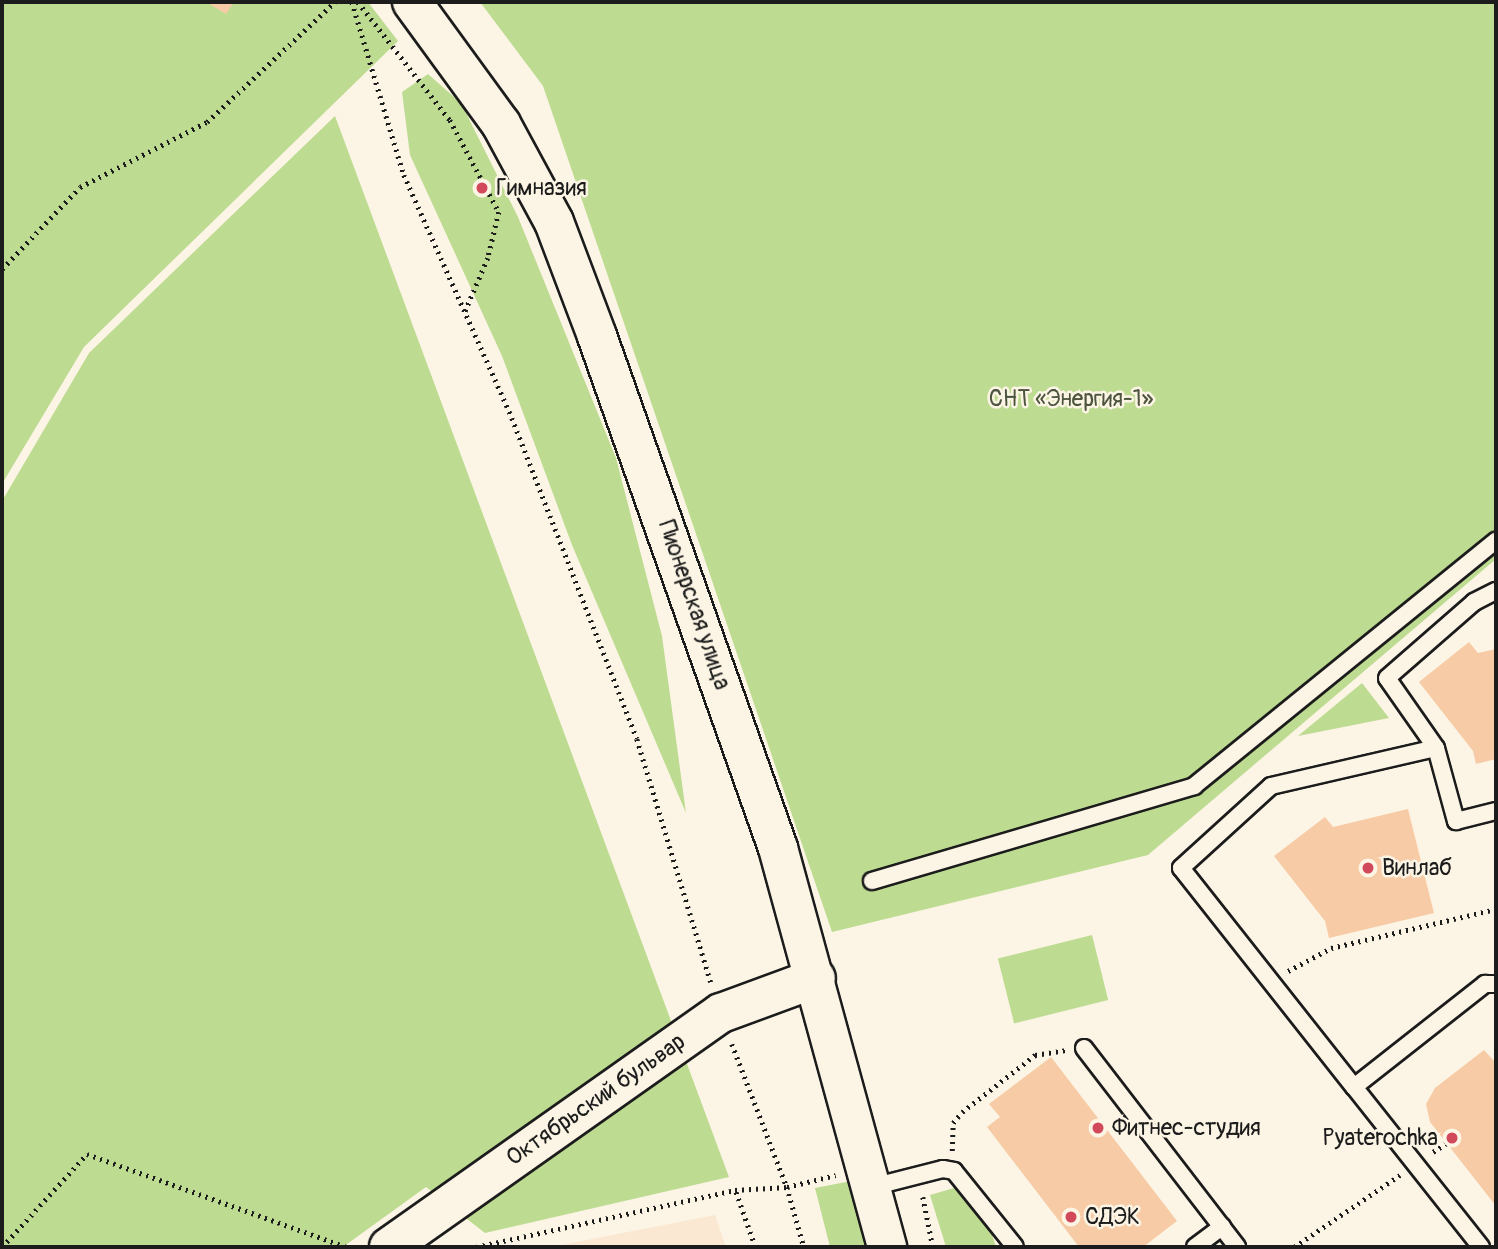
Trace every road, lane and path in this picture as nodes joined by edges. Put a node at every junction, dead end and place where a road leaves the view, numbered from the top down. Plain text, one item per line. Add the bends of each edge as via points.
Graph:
1 (335, 2) edge
2 (352, 2) edge
3 (358, 2) edge
4 (412, 2) edge
5 (2, 269) edge
6 (465, 313) junction
7 (1496, 541) edge
8 (1496, 591) edge
9 (1436, 748) junction
10 (1496, 811) edge
11 (872, 881) dead end
12 (1496, 909) edge
13 (1280, 976) dead end
14 (816, 978) junction
15 (1496, 984) edge
16 (721, 1013) junction
17 (1084, 1048) joint
18 (1354, 1087) junction
19 (1447, 1143) dead end
20 (1430, 1155) dead end
21 (1416, 1165) junction
22 (954, 1171) junction
23 (859, 1180) junction
24 (787, 1186) junction
25 (734, 1190) junction
26 (1222, 1227) junction
27 (2, 1247) edge
28 (347, 1247) edge
29 (389, 1247) edge
30 (476, 1247) edge
31 (755, 1247) edge
32 (804, 1247) edge
33 (887, 1247) edge
34 (933, 1247) edge
35 (1015, 1247) edge
36 (1195, 1247) edge
37 (1237, 1247) edge
38 (1294, 1247) edge
39 (1481, 1247) edge

1 - 5 path via 207,122 80,187
2 - 6 path via 404,175
3 - 6 path via 450,120 499,212 488,258
4 - 14 main road, Пионерская улица via 502,124 554,222 657,497 778,848
6 - 16 path via 512,418 637,738
7 - 11 lane via 1194,786
8 - 9 lane via 1474,602 1387,678
9 - 10 lane via 1456,821
9 - 18 lane via 1270,786 1181,867
12 - 13 path via 1331,948
14 - 16 main road, Октябрьский бульвар
14 - 23 main road, Пионерская улица
15 - 18 lane via 1485,984
16 - 24 path
16 - 29 main road, Октябрьский бульвар
17 - 22 path via 1035,1055 961,1112 950,1136
17 - 26 lane
18 - 21 lane
19 - 20 path
21 - 38 path
21 - 39 lane
22 - 23 lane
22 - 34 path via 921,1199
22 - 35 lane
23 - 24 path
23 - 33 main road, Пионерская улица
24 - 25 path
24 - 32 path
25 - 30 path
25 - 31 path
26 - 36 lane
26 - 37 lane
27 - 28 path via 87,1154

